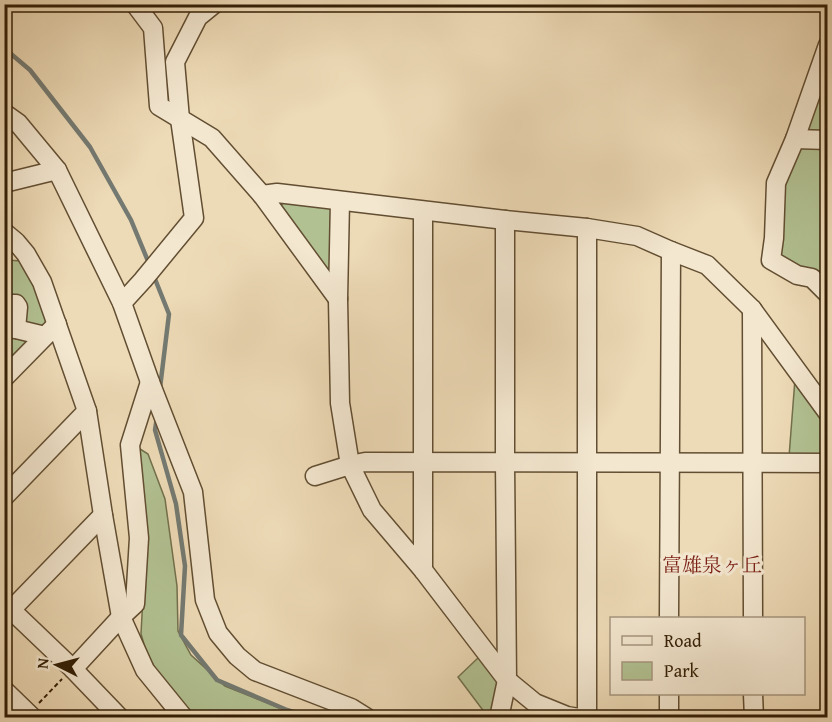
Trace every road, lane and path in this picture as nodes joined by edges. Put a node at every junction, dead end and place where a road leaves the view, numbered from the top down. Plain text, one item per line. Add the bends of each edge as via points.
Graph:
1 (135, 4) edge
2 (214, 4) edge
3 (828, 45) edge
4 (4, 113) edge
5 (180, 119) junction
6 (795, 139) junction
7 (828, 140) edge
8 (57, 170) junction
9 (4, 183) edge
10 (262, 195) junction
11 (340, 201) junction
12 (423, 210) junction
13 (505, 220) junction
14 (587, 228) junction
15 (8, 242) edge
16 (671, 251) junction
17 (820, 276) edge
18 (828, 294) edge
19 (338, 299) junction
20 (122, 303) junction
21 (4, 308) edge
22 (753, 309) junction
23 (10, 328) edge
24 (51, 330) junction
25 (4, 378) edge
26 (150, 382) junction
27 (87, 411) junction
28 (828, 413) edge
29 (423, 462) junction
30 (505, 462) junction
31 (587, 462) junction
32 (669, 462) junction
33 (752, 463) junction
34 (828, 463) edge
35 (350, 465) junction
36 (315, 476) dead end
37 (4, 497) edge
38 (103, 515) junction
39 (423, 570) junction
40 (8, 606) edge
41 (121, 617) junction
42 (669, 617) edge
43 (753, 617) edge
44 (73, 669) junction
45 (507, 680) junction
46 (4, 690) edge
47 (669, 695) edge
48 (753, 695) edge
49 (30, 717) edge
50 (120, 717) edge
51 (184, 717) edge
52 (367, 717) edge
53 (499, 717) edge
54 (579, 717) edge
55 (587, 717) edge
56 (669, 717) edge
57 (753, 717) edge

1 - 5 street via 153,28 159,106
2 - 5 street via 198,17 175,62
3 - 6 street
4 - 8 street via 18,123
5 - 10 street via 212,138
5 - 20 street via 194,218
6 - 7 street
6 - 17 street via 776,183 771,260 797,275
8 - 9 street
8 - 20 street
10 - 11 street via 277,193
10 - 19 street
11 - 12 street
11 - 19 street
12 - 13 street
12 - 29 street
13 - 14 street
13 - 30 street
14 - 16 street via 637,236
14 - 31 street
15 - 24 street via 26,254 42,282
16 - 22 street via 707,264
16 - 32 street
17 - 18 street
19 - 35 street via 340,403
20 - 26 street
21 - 23 street via 9,304 18,307
22 - 28 street
22 - 33 street
23 - 24 street
24 - 25 street
24 - 27 street
26 - 41 street via 130,445 139,538 135,604
26 - 52 street via 193,492 205,600 218,633 255,671
27 - 37 street
27 - 38 street
29 - 30 street
29 - 35 street
29 - 39 street
30 - 31 street
30 - 45 street
31 - 32 street
31 - 55 street
32 - 33 street
32 - 42 street
33 - 34 street
33 - 43 street
35 - 36 street
35 - 39 street via 372,510
38 - 40 street
38 - 41 street
39 - 45 street
40 - 44 street
41 - 44 street
41 - 51 street via 145,670
44 - 49 path
44 - 50 street
45 - 53 street
45 - 54 street via 536,703
46 - 49 street
47 - 56 street
48 - 57 street

